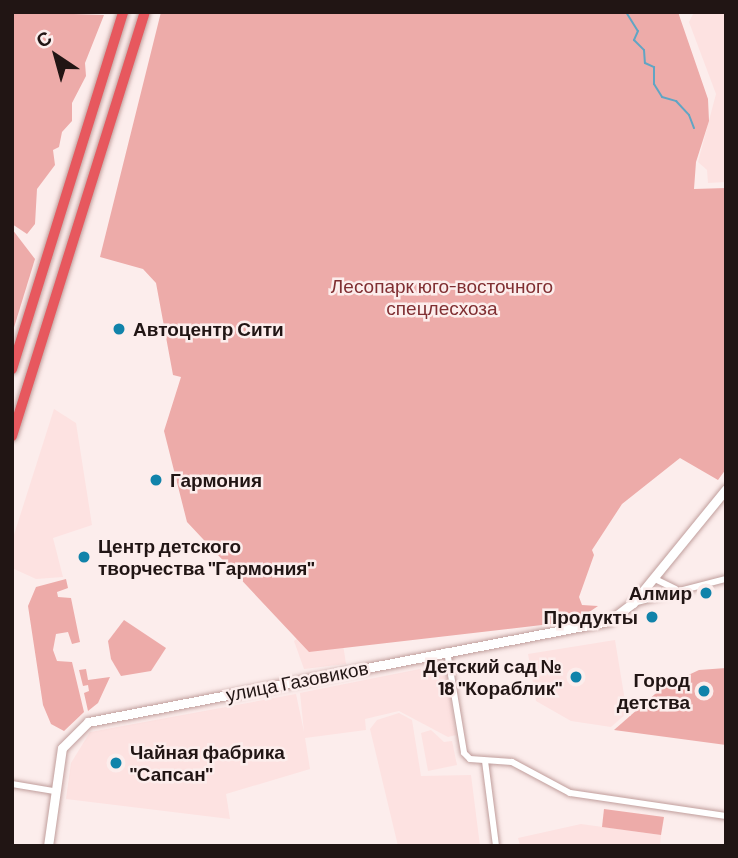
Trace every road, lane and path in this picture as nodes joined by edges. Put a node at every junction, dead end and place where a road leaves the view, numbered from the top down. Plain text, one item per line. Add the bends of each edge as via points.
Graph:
1 (123, 12) edge
2 (145, 12) edge
3 (12, 369) edge
4 (12, 436) edge
5 (726, 489) edge
6 (653, 578) junction
7 (726, 579) edge
8 (676, 589) junction
9 (633, 603) junction
10 (447, 651) junction
11 (485, 761) junction
12 (12, 784) edge
13 (54, 791) junction
14 (726, 816) edge
15 (48, 846) edge
16 (496, 846) edge

1 - 3 highway
2 - 4 highway
5 - 6 street, улица Газовиков
6 - 8 street
6 - 9 street, улица Газовиков
7 - 8 street
8 - 9 street
9 - 10 street, улица Газовиков via 609,621 590,627
10 - 11 street via 464,753 475,762
10 - 13 street, улица Газовиков via 88,722 62,748
11 - 14 street via 512,762 570,793
11 - 16 street
12 - 13 street
13 - 15 street, улица Газовиков

